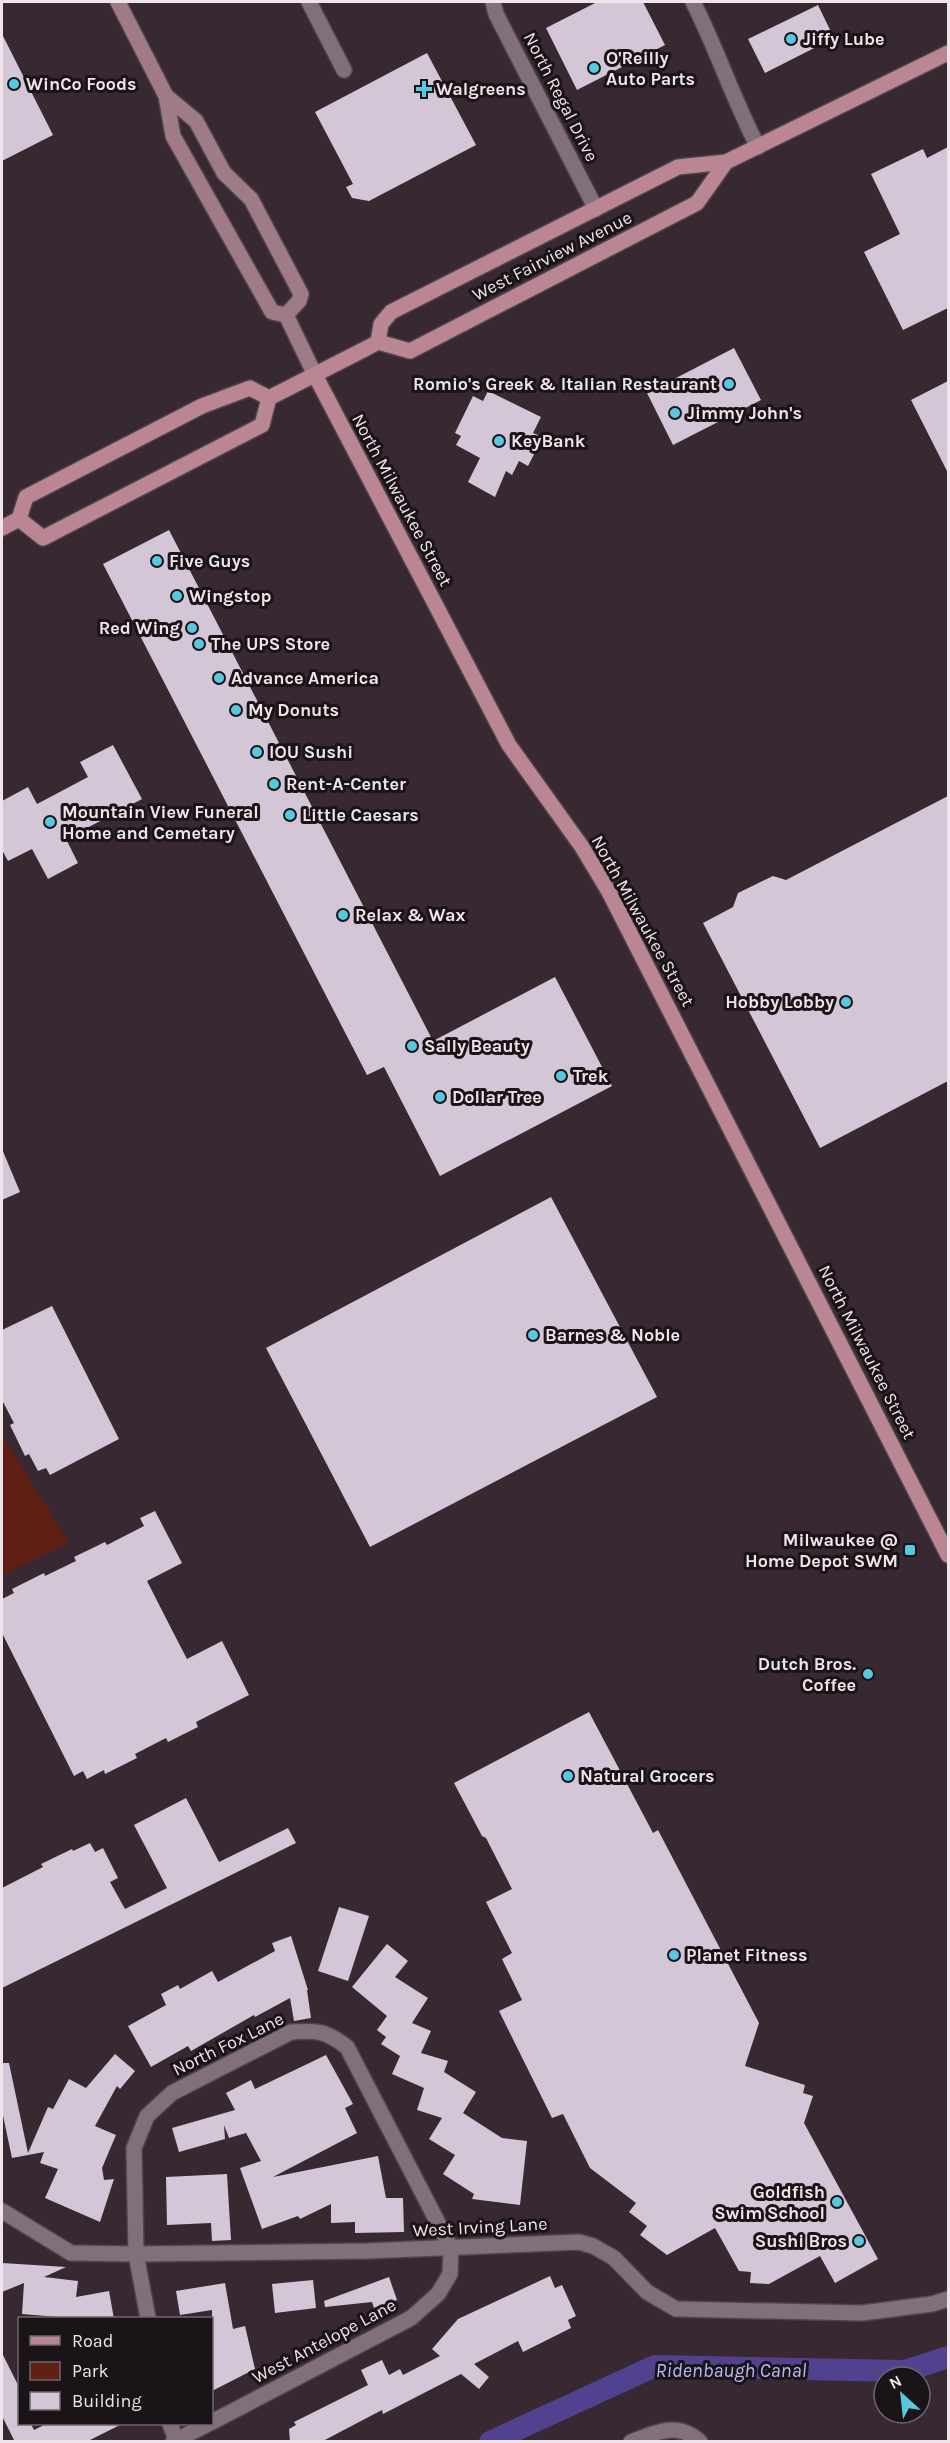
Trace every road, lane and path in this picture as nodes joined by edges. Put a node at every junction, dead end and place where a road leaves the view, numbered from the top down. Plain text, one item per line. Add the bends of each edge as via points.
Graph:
1 (118, 2) edge
2 (309, 2) edge
3 (493, 2) edge
4 (693, 2) edge
5 (948, 53) edge
6 (344, 70) dead end
7 (166, 96) junction
8 (758, 147) junction
9 (726, 162) junction
10 (596, 209) junction
11 (286, 315) junction
12 (378, 342) junction
13 (315, 375) junction
14 (269, 399) junction
15 (19, 519) junction
16 (2, 528) edge
17 (948, 1555) edge
18 (2, 2211) edge
19 (451, 2248) junction
20 (136, 2254) junction
21 (948, 2299) edge
22 (148, 2317) edge
23 (213, 2421) edge
24 (170, 2425) edge
25 (206, 2425) edge
26 (695, 2437) edge
27 (175, 2441) edge
28 (632, 2442) edge

1 - 7 main road, North Milwaukee Street
2 - 6 street
3 - 10 street, North Regal Drive
4 - 8 street
5 - 8 main road, West Fairview Avenue
7 - 11 main road, North Milwaukee Street via 173,135 221,223 272,312
7 - 11 main road, North Milwaukee Street via 196,121 224,174 251,199 301,294
8 - 9 main road, West Fairview Avenue
9 - 10 main road, West Fairview Avenue via 678,167
9 - 12 main road, West Fairview Avenue via 697,203 410,351
10 - 12 main road, West Fairview Avenue via 392,312 381,324
11 - 13 main road, North Milwaukee Street
12 - 13 main road
13 - 14 main road
13 - 17 main road, North Milwaukee Street via 510,746 609,892
14 - 15 main road via 250,388 202,406 26,497
14 - 15 main road via 262,425 43,538
15 - 16 main road
18 - 20 street, West Irving Lane via 71,2253
19 - 20 street, West Irving Lane
19 - 20 street, North Fox Lane via 347,2047 329,2033 311,2031 291,2032 172,2093 147,2116 134,2148
19 - 21 street, West Irving Lane via 579,2242 615,2258 647,2292 676,2309 862,2313
19 - 23 street, West Antelope Lane via 450,2274 438,2294 411,2318
20 - 22 street, North Fox Lane
24 - 27 street
25 - 27 street, West Antelope Lane
26 - 28 street via 669,2429

